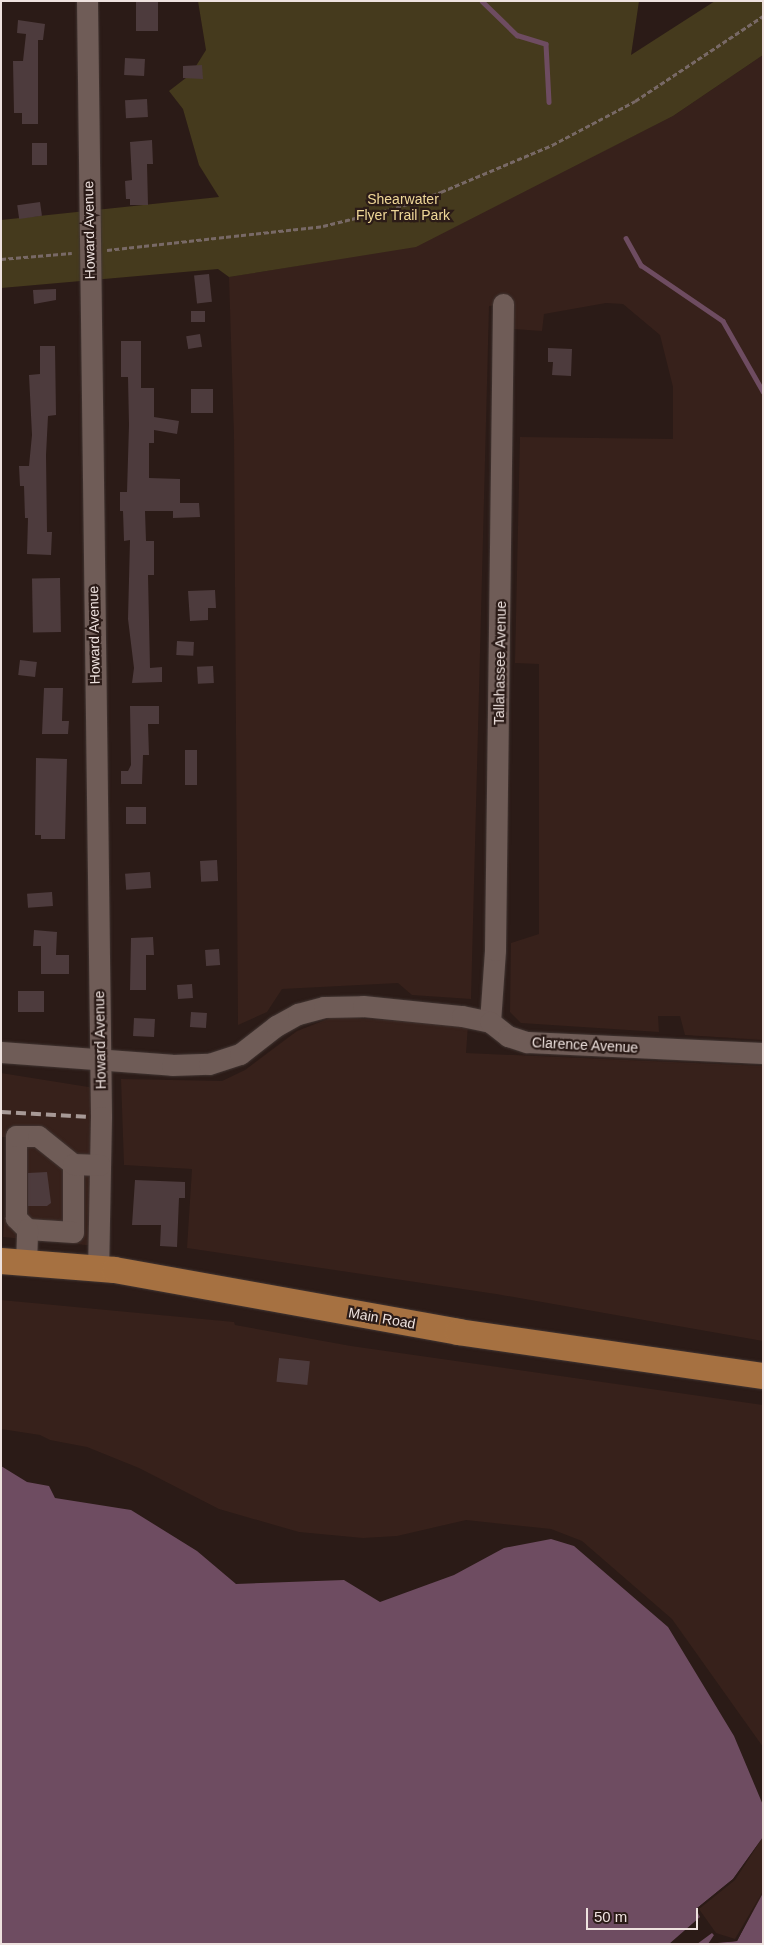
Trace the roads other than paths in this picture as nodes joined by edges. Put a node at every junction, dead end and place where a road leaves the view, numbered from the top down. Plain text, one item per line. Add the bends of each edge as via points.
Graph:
1 (87, 1) edge
2 (503, 304) dead end
3 (490, 1022) junction
4 (1, 1052) edge
5 (763, 1053) edge
6 (101, 1061) junction
7 (73, 1164) junction
8 (100, 1165) junction
9 (27, 1228) junction
10 (14, 1262) edge
11 (98, 1269) junction
12 (763, 1376) edge

1 - 6 street, Howard Avenue
2 - 3 street, Tallahassee Avenue via 495,950
3 - 5 street, Clarence Avenue via 508,1036 527,1042
3 - 6 street, Clarence Avenue via 404,1008 330,1007 291,1017 240,1054 209,1064
4 - 6 street, Clarence Avenue
6 - 8 street, Howard Avenue
7 - 8 street
7 - 9 street via 72,1232
7 - 9 street via 38,1136 16,1136 16,1218
8 - 11 street, Howard Avenue
9 - 10 street
10 - 11 main road, Main Road
11 - 12 main road, Main Road via 458,1332

